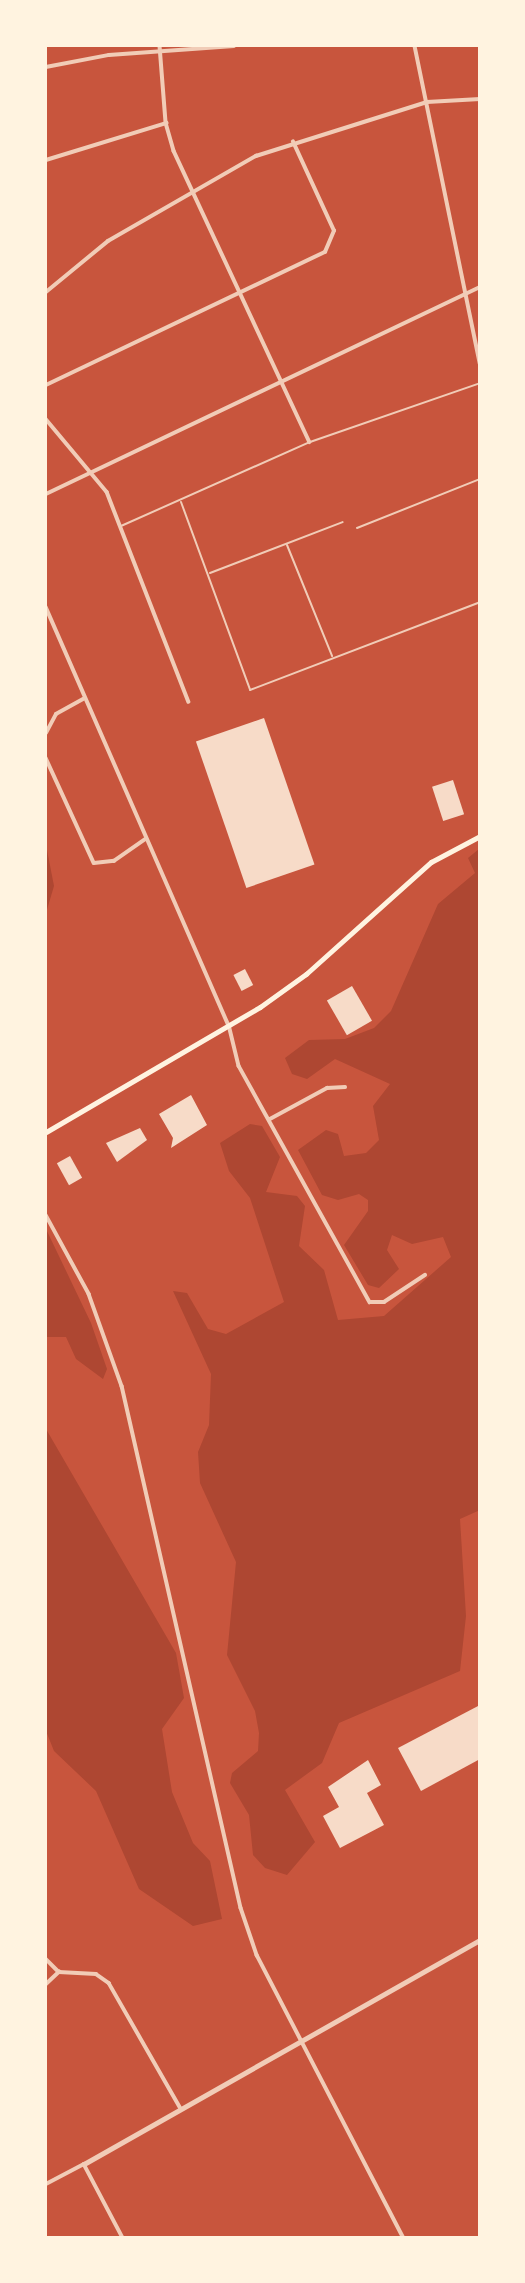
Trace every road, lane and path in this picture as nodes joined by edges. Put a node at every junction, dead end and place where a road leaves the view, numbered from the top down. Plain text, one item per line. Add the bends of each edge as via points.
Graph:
1 (160, 46) edge
2 (234, 46) edge
3 (415, 46) edge
4 (160, 51) junction
5 (46, 68) edge
6 (480, 99) edge
7 (427, 102) junction
8 (166, 123) junction
9 (293, 142) junction
10 (46, 160) edge
11 (193, 191) junction
12 (480, 287) edge
13 (46, 292) edge
14 (239, 293) junction
15 (466, 297) junction
16 (480, 363) edge
17 (282, 383) junction
18 (480, 383) edge
19 (46, 385) edge
20 (46, 419) edge
21 (310, 442) junction
22 (91, 473) junction
23 (480, 479) edge
24 (46, 494) edge
25 (181, 502) junction
26 (343, 522) dead end
27 (121, 526) junction
28 (357, 528) dead end
29 (287, 544) junction
30 (209, 574) junction
31 (480, 602) edge
32 (46, 607) edge
33 (333, 658) junction
34 (83, 699) junction
35 (189, 702) dead end
36 (46, 733) edge
37 (46, 758) edge
38 (480, 836) edge
39 (145, 839) junction
40 (229, 1025) junction
41 (345, 1087) dead end
42 (270, 1119) junction
43 (46, 1132) edge
44 (46, 1215) edge
45 (425, 1275) dead end
46 (480, 1940) edge
47 (46, 1959) edge
48 (59, 1972) junction
49 (46, 1984) edge
50 (303, 2042) junction
51 (180, 2107) junction
52 (84, 2164) junction
53 (46, 2184) edge
54 (123, 2238) edge
55 (404, 2238) edge

1 - 4 street
2 - 4 street
3 - 7 street
4 - 5 street
4 - 8 street
6 - 7 street
7 - 9 street
7 - 15 street
8 - 10 street
8 - 11 street
9 - 11 street
9 - 14 street via 334,242
11 - 13 street via 108,241
11 - 14 street
12 - 15 street
14 - 17 street
14 - 19 street
15 - 16 street
15 - 17 street
17 - 21 street
17 - 22 street
18 - 21 lane
20 - 22 street
21 - 25 lane
22 - 24 street
22 - 27 street
23 - 28 lane
25 - 27 lane
25 - 30 lane
26 - 29 lane
27 - 35 street
29 - 30 lane
29 - 33 lane
30 - 33 lane via 250,690
31 - 33 lane
32 - 34 street
34 - 36 street via 56,714
34 - 39 street
37 - 39 street via 94,863 114,862
38 - 40 main road via 431,862 306,974
39 - 40 street
40 - 42 street via 239,1066
40 - 43 main road
41 - 42 street via 327,1088
42 - 45 street via 374,1306
44 - 50 street via 89,1294 114,1360 241,1908
46 - 50 street
47 - 48 street
48 - 49 street
48 - 51 street via 96,1973 109,1983
50 - 51 street
50 - 55 street
51 - 52 street
52 - 53 street
52 - 54 street

